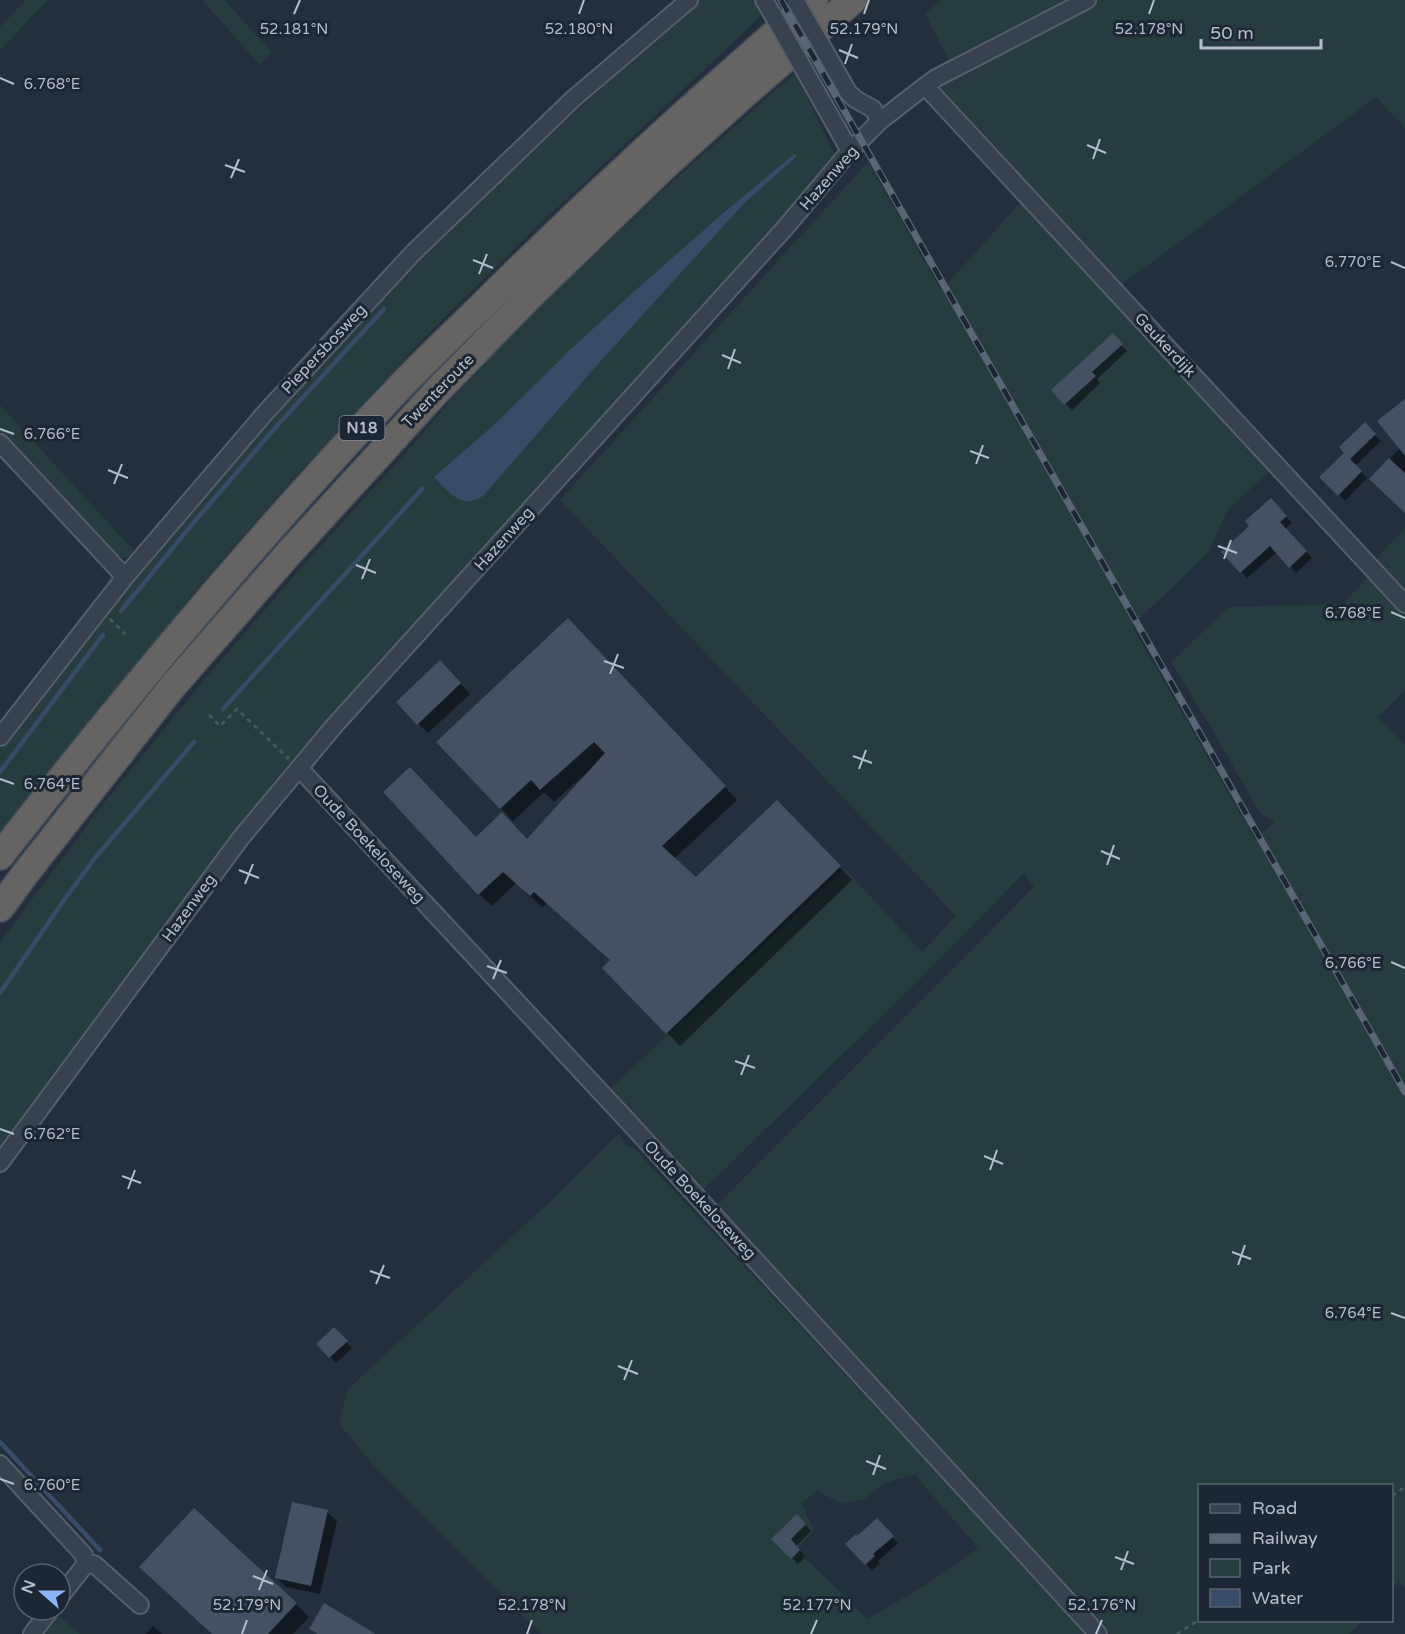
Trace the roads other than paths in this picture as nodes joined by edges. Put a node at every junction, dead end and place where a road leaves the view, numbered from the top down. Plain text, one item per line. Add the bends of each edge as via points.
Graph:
1 (689, 0) edge
2 (764, 0) edge
3 (795, 0) edge
4 (814, 0) edge
5 (853, 0) edge
6 (1087, 0) edge
7 (926, 86) junction
8 (880, 121) junction
9 (850, 151) junction
10 (0, 443) edge
11 (125, 577) junction
12 (1405, 604) edge
13 (0, 737) edge
14 (299, 768) junction
15 (0, 856) edge
16 (25, 874) junction
17 (0, 908) edge
18 (0, 917) edge
19 (0, 1163) edge
20 (0, 1464) edge
21 (85, 1565) junction
22 (72, 1582) edge
23 (140, 1605) dead end
24 (1098, 1634) edge

1 - 11 street, Piepersbosweg via 573,99 413,253 265,413
2 - 9 street, bridge
3 - 8 street, bridge via 848,92 873,110
4 - 15 highway, Twenteroute / N18 via 565,224 398,388 200,608
5 - 16 highway, Twenteroute / N18 via 670,161 438,390 172,687
6 - 7 street, Hazenweg
7 - 8 street, Hazenweg
7 - 12 street, Geukerdijk
8 - 9 street, Hazenweg
9 - 14 street, Hazenweg
10 - 11 street
11 - 13 street, Piepersbosweg
14 - 19 street, Hazenweg via 240,839
14 - 24 street, Oude Boekeloseweg
16 - 17 highway, Twenteroute / N18
16 - 18 highway, N18
20 - 21 street via 84,1555
21 - 22 street
21 - 23 street via 94,1564

